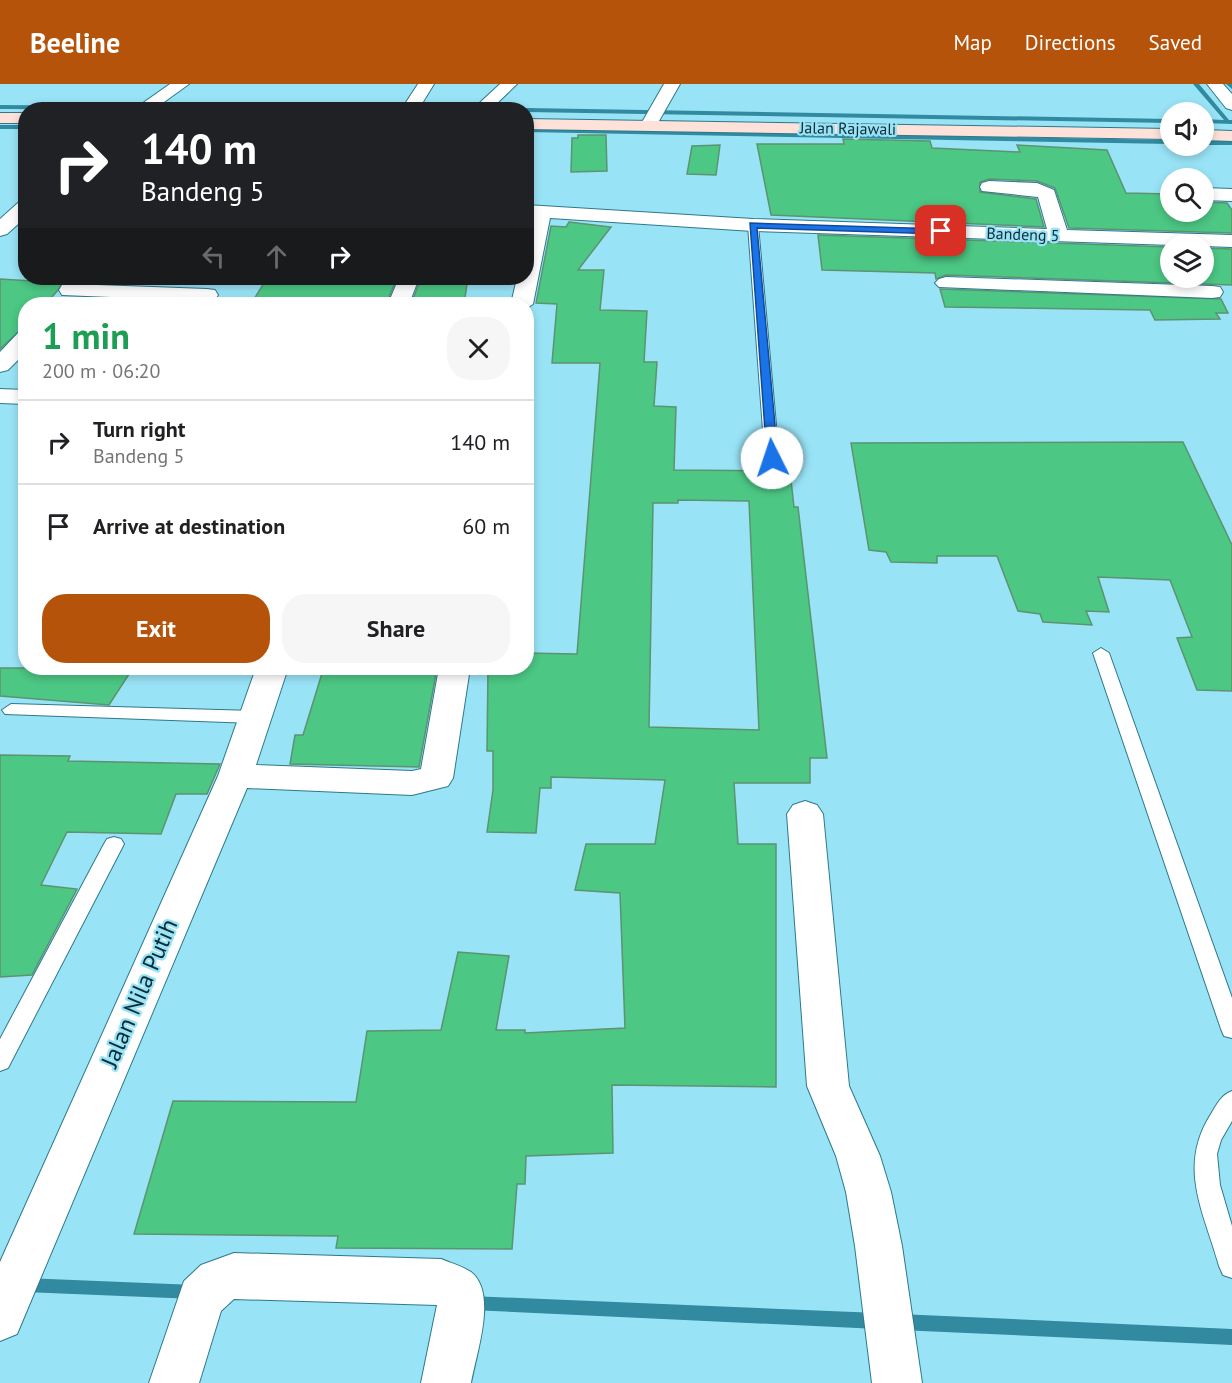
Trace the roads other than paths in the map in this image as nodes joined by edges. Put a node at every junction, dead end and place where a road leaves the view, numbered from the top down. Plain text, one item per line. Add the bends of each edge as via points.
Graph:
1 (181, 84) edge
2 (426, 84) edge
3 (509, 84) edge
4 (672, 84) edge
5 (1215, 84) edge
6 (153, 102) edge
7 (414, 102) edge
8 (489, 102) edge
9 (1232, 105) edge
10 (534, 124) edge
11 (649, 124) junction
12 (1160, 135) edge
13 (1214, 135) edge
14 (1232, 136) edge
15 (989, 187) dead end
16 (1214, 194) edge
17 (1232, 195) edge
18 (534, 211) edge
19 (18, 213) edge
20 (753, 225) junction
21 (0, 230) edge
22 (1035, 234) junction
23 (1059, 235) junction
24 (1232, 241) edge
25 (946, 283) dead end
26 (1052, 286) junction
27 (69, 291) edge
28 (1212, 292) dead end
29 (207, 295) dead end
30 (18, 349) edge
31 (0, 365) edge
32 (0, 396) edge
33 (18, 397) edge
34 (772, 458) dead end
35 (1101, 653) dead end
36 (269, 675) edge
37 (454, 675) edge
38 (11, 710) dead end
39 (254, 717) junction
40 (235, 776) junction
41 (805, 814) dead end
42 (114, 844) dead end
43 (1232, 1029) edge
44 (2, 1055) edge
45 (1232, 1101) edge
46 (1232, 1266) edge
47 (0, 1317) edge
48 (174, 1383) edge
49 (446, 1383) edge
50 (897, 1383) edge

1 - 6 street
2 - 7 street
3 - 8 street
4 - 11 street
5 - 9 street
10 - 11 main road, Jalan Rajawali
11 - 12 main road, Jalan Rajawali
13 - 14 main road
15 - 23 street via 1037,189 1047,194
16 - 17 street
18 - 20 street, Bandeng 5
19 - 21 street
20 - 22 street, Bandeng 5
20 - 34 lane
22 - 23 street, Bandeng 5
22 - 26 street
23 - 24 street, Bandeng 5
25 - 26 street
26 - 28 street
27 - 29 street
30 - 31 street
32 - 33 street
35 - 43 lane
36 - 39 street, Jalan Nila Putih
37 - 40 street via 436,778 412,783
38 - 39 lane
39 - 40 street, Jalan Nila Putih
40 - 47 street, Jalan Nila Putih
41 - 50 street via 828,1086 854,1145 869,1200
42 - 44 lane
45 - 46 lane via 1207,1143 1206,1159
48 - 49 street via 201,1297 218,1281 234,1276 441,1282 453,1287 462,1303

